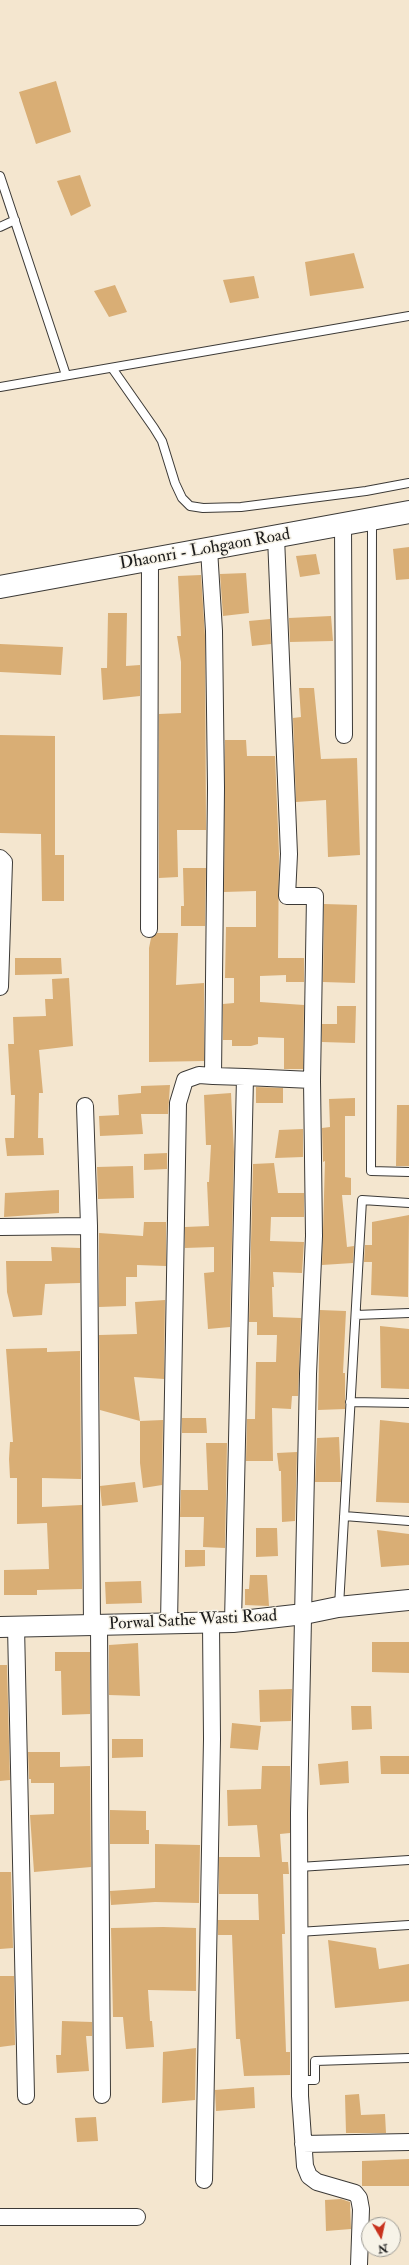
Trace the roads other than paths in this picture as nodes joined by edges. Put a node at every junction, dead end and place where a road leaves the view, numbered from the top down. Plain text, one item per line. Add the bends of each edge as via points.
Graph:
1 (0, 176) edge
2 (16, 220) junction
3 (0, 227) edge
4 (409, 316) edge
5 (112, 368) junction
6 (66, 375) junction
7 (0, 387) edge
8 (409, 483) edge
9 (409, 512) edge
10 (372, 519) junction
11 (343, 524) junction
12 (276, 537) junction
13 (209, 549) junction
14 (150, 560) junction
15 (0, 587) edge
16 (344, 735) dead end
17 (0, 858) edge
18 (149, 929) dead end
19 (0, 987) edge
20 (213, 1076) junction
21 (245, 1077) junction
22 (312, 1080) junction
23 (85, 1106) dead end
24 (409, 1172) edge
25 (409, 1203) edge
26 (89, 1226) junction
27 (0, 1227) edge
28 (409, 1313) edge
29 (356, 1315) junction
30 (350, 1402) junction
31 (409, 1403) edge
32 (344, 1516) junction
33 (409, 1521) edge
34 (409, 1600) edge
35 (338, 1607) junction
36 (304, 1614) junction
37 (233, 1622) junction
38 (211, 1623) junction
39 (169, 1624) junction
40 (8, 1626) edge
41 (95, 1626) junction
42 (409, 1860) edge
43 (299, 1867) junction
44 (409, 1925) edge
45 (298, 1932) junction
46 (409, 2058) edge
47 (300, 2080) junction
48 (102, 2095) dead end
49 (26, 2096) dead end
50 (409, 2142) edge
51 (303, 2144) junction
52 (204, 2180) dead end
53 (0, 2217) edge
54 (137, 2217) dead end
55 (359, 2265) edge

1 - 2 lane
2 - 3 lane
2 - 6 lane
4 - 5 lane
5 - 6 lane
5 - 8 lane via 162,441 174,483 190,506 241,507
6 - 7 lane
9 - 10 main road, Dhaonri - Lohgaon Road
10 - 11 main road, Dhaonri - Lohgaon Road
10 - 24 lane via 371,1171
11 - 12 main road, Dhaonri - Lohgaon Road
11 - 16 street
12 - 13 main road, Dhaonri - Lohgaon Road
12 - 22 street via 289,854 287,896 315,896
13 - 14 main road, Dhaonri - Lohgaon Road
13 - 20 street via 214,631 216,788
14 - 15 main road, Dhaonri - Lohgaon Road
14 - 18 street
17 - 19 street via 4,862
20 - 21 street
20 - 39 street via 185,1080 178,1102
21 - 22 street
21 - 37 street
22 - 36 street via 314,1236 308,1374
23 - 26 street
25 - 29 lane via 362,1200
26 - 27 street
26 - 41 street
28 - 29 lane
29 - 30 lane
30 - 31 lane
30 - 32 lane
32 - 33 lane
32 - 35 lane
34 - 35 street, Porwal Sathe Wasti Road
35 - 36 street, Porwal Sathe Wasti Road
36 - 37 street, Porwal Sathe Wasti Road
36 - 43 street
37 - 38 street, Porwal Sathe Wasti Road
38 - 39 street, Porwal Sathe Wasti Road
38 - 52 street via 212,1738
39 - 41 street, Porwal Sathe Wasti Road
40 - 41 street, Porwal Sathe Wasti Road
40 - 49 street
41 - 48 street
42 - 43 lane
43 - 45 street
44 - 45 lane
45 - 47 street
46 - 47 lane via 315,2061 315,2080
47 - 51 street
50 - 51 street
51 - 55 street via 305,2166 309,2176 317,2182 354,2193 359,2198
53 - 54 street

